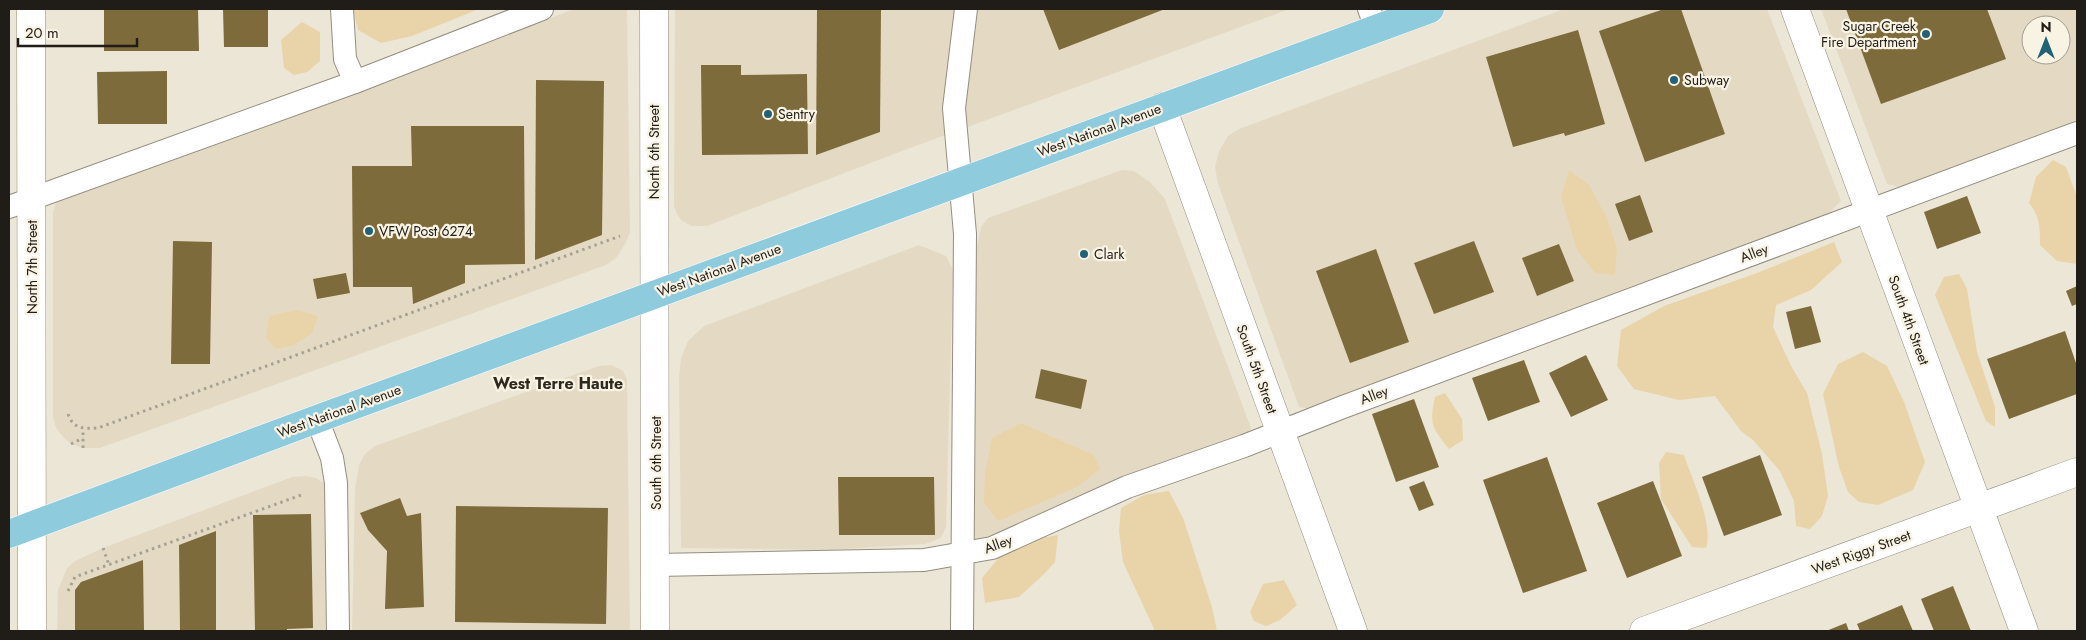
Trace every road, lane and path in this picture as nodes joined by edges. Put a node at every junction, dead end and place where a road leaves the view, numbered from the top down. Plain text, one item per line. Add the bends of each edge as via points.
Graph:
1 (31, 9) edge
2 (342, 9) edge
3 (542, 9) edge
4 (654, 9) edge
5 (966, 9) edge
6 (1430, 9) edge
7 (1795, 9) edge
8 (1372, 19) edge
9 (354, 82) junction
10 (1162, 107) junction
11 (2077, 133) edge
12 (960, 181) junction
13 (20, 203) edge
14 (1868, 210) junction
15 (654, 224) junction
16 (654, 294) junction
17 (67, 411) dead end
18 (317, 419) junction
19 (83, 429) junction
20 (1279, 431) junction
21 (82, 438) junction
22 (71, 444) dead end
23 (82, 448) dead end
24 (2077, 472) edge
25 (336, 483) junction
26 (1978, 509) junction
27 (21, 530) edge
28 (103, 548) dead end
29 (961, 554) junction
30 (108, 564) junction
31 (655, 564) junction
32 (68, 598) dead end
33 (32, 631) edge
34 (338, 631) edge
35 (655, 631) edge
36 (962, 631) edge
37 (1353, 631) edge
38 (1644, 631) edge
39 (2024, 631) edge

1 - 13 street, North 7th Street
2 - 9 lane via 345,59
3 - 9 lane
4 - 15 street, North 6th Street
5 - 12 lane via 954,108
6 - 8 main road, West National Avenue
7 - 14 street, South 4th Street
8 - 10 main road, West National Avenue
9 - 13 lane
10 - 12 main road, West National Avenue
10 - 20 street, South 5th Street
11 - 14 lane, Alley
12 - 16 main road, West National Avenue
12 - 29 lane via 965,234
13 - 27 street, North 7th Street
14 - 20 lane, Alley
14 - 26 street, South 4th Street
15 - 16 street, North 6th Street
15 - 19 path via 98,428
16 - 18 main road, West National Avenue
16 - 31 street, South 6th Street
17 - 19 path via 74,425
18 - 25 lane via 332,458
18 - 27 main road, West National Avenue
19 - 21 path
20 - 29 lane, Alley via 1127,487 992,548
20 - 37 street, South 5th Street
21 - 22 path
21 - 23 path
24 - 26 street, West Riggy Street
25 - 30 path
25 - 34 lane
26 - 38 street, West Riggy Street
26 - 39 street, South 4th Street
27 - 33 street, North 7th Street
28 - 30 path
29 - 31 lane, Alley via 924,560
29 - 36 lane
30 - 32 path via 75,577 68,590
31 - 35 street, South 6th Street

